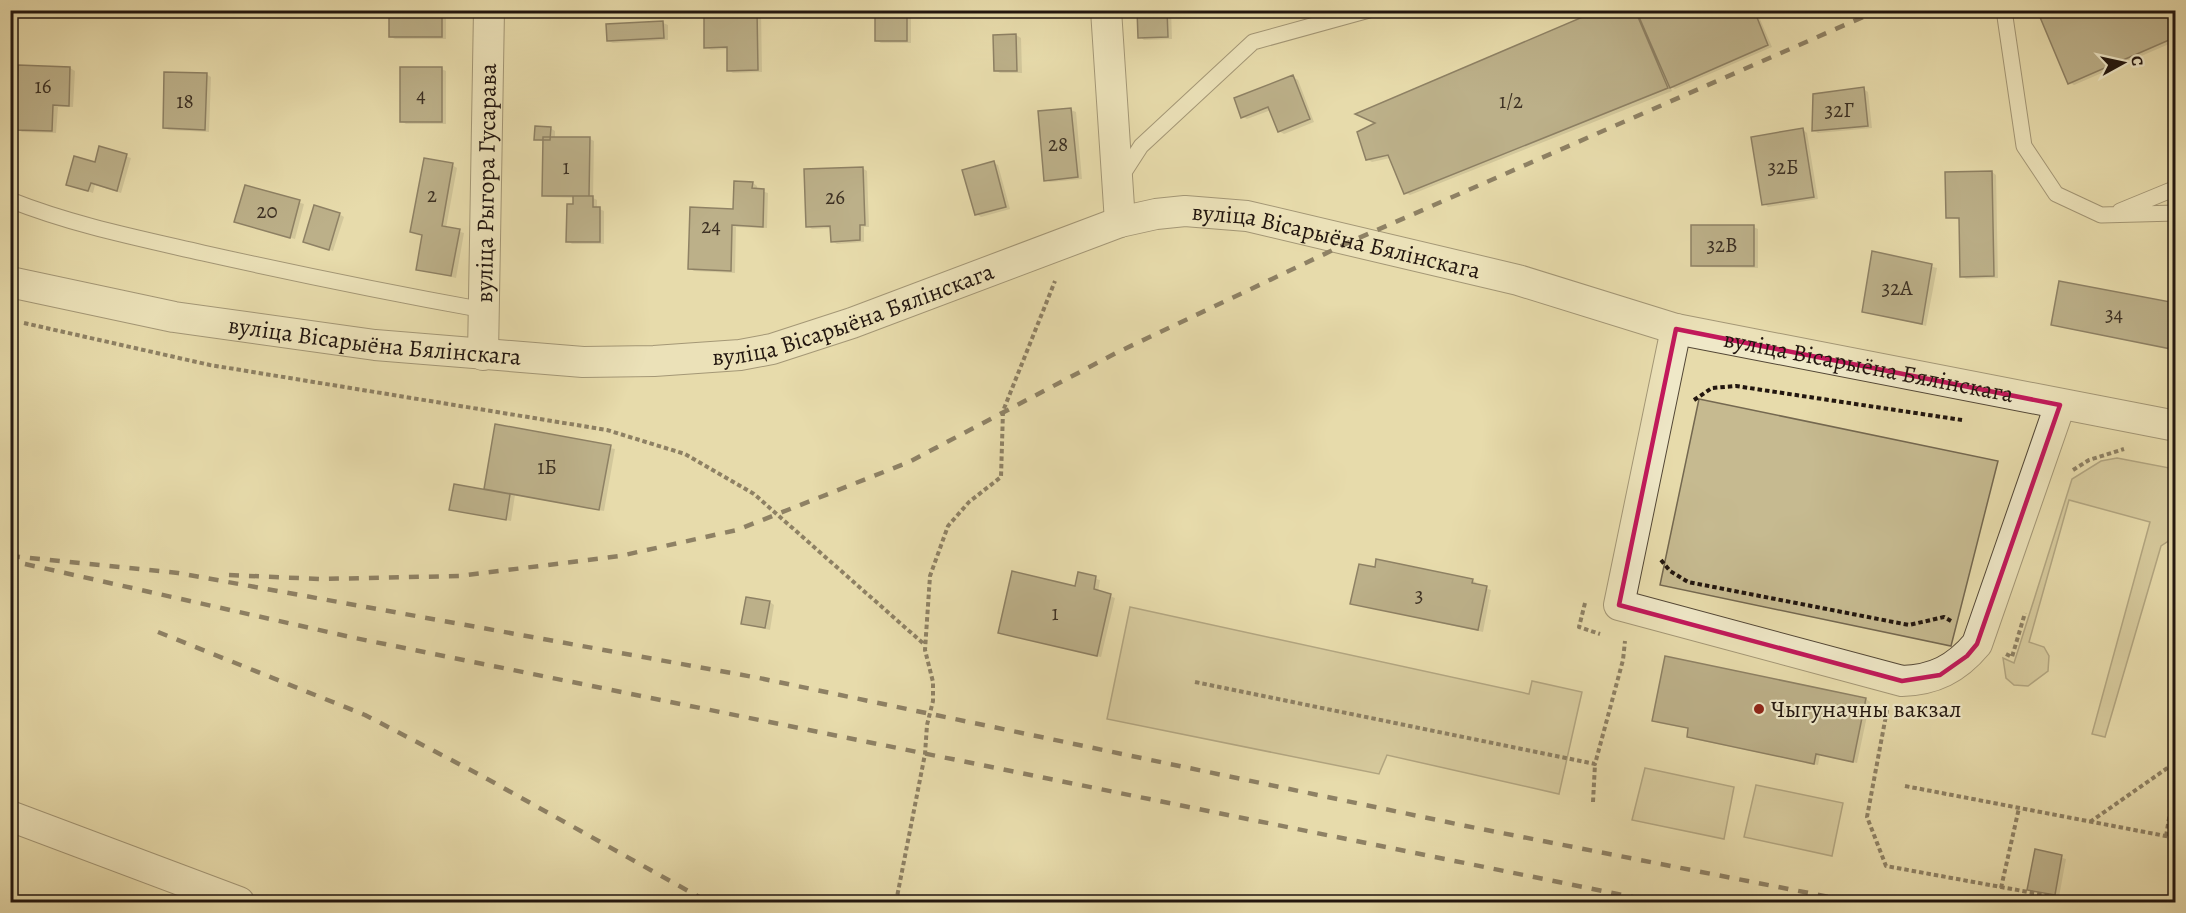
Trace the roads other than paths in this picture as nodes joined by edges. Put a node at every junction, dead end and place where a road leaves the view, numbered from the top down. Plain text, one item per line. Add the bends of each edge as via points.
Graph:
1 (489, 10) edge
2 (1106, 10) edge
3 (1369, 10) edge
4 (2004, 10) edge
5 (1117, 182) junction
6 (2175, 188) edge
7 (10, 200) edge
8 (2175, 213) edge
9 (2110, 215) junction
10 (1120, 222) junction
11 (10, 282) edge
12 (484, 310) junction
13 (1676, 329) junction
14 (483, 355) junction
15 (2060, 405) junction
16 (2175, 426) edge
17 (10, 816) edge
18 (239, 903) edge

1 - 12 street, вуліца Рыгора Гусарава
2 - 5 street
3 - 5 lane via 1253,42 1142,146
4 - 9 lane via 2024,146 2056,194 2101,215
5 - 10 street
6 - 9 lane
7 - 12 lane via 48,215 141,239 342,284
8 - 9 lane
10 - 13 street, вуліца Вісарыёна Бялінскага via 1185,211 1247,216 1518,280
10 - 14 street, вуліца Вісарыёна Бялінскага via 852,323 772,349 728,356 583,362
11 - 14 street, вуліца Вісарыёна Бялінскага via 186,318 375,345
12 - 14 street, вуліца Рыгора Гусарава
13 - 15 street, вуліца Вісарыёна Бялінскага
13 - 15 street via 1618,605 1902,681 1940,675 1967,656 1979,638
15 - 16 street, вуліца Вісарыёна Бялінскага
17 - 18 street

